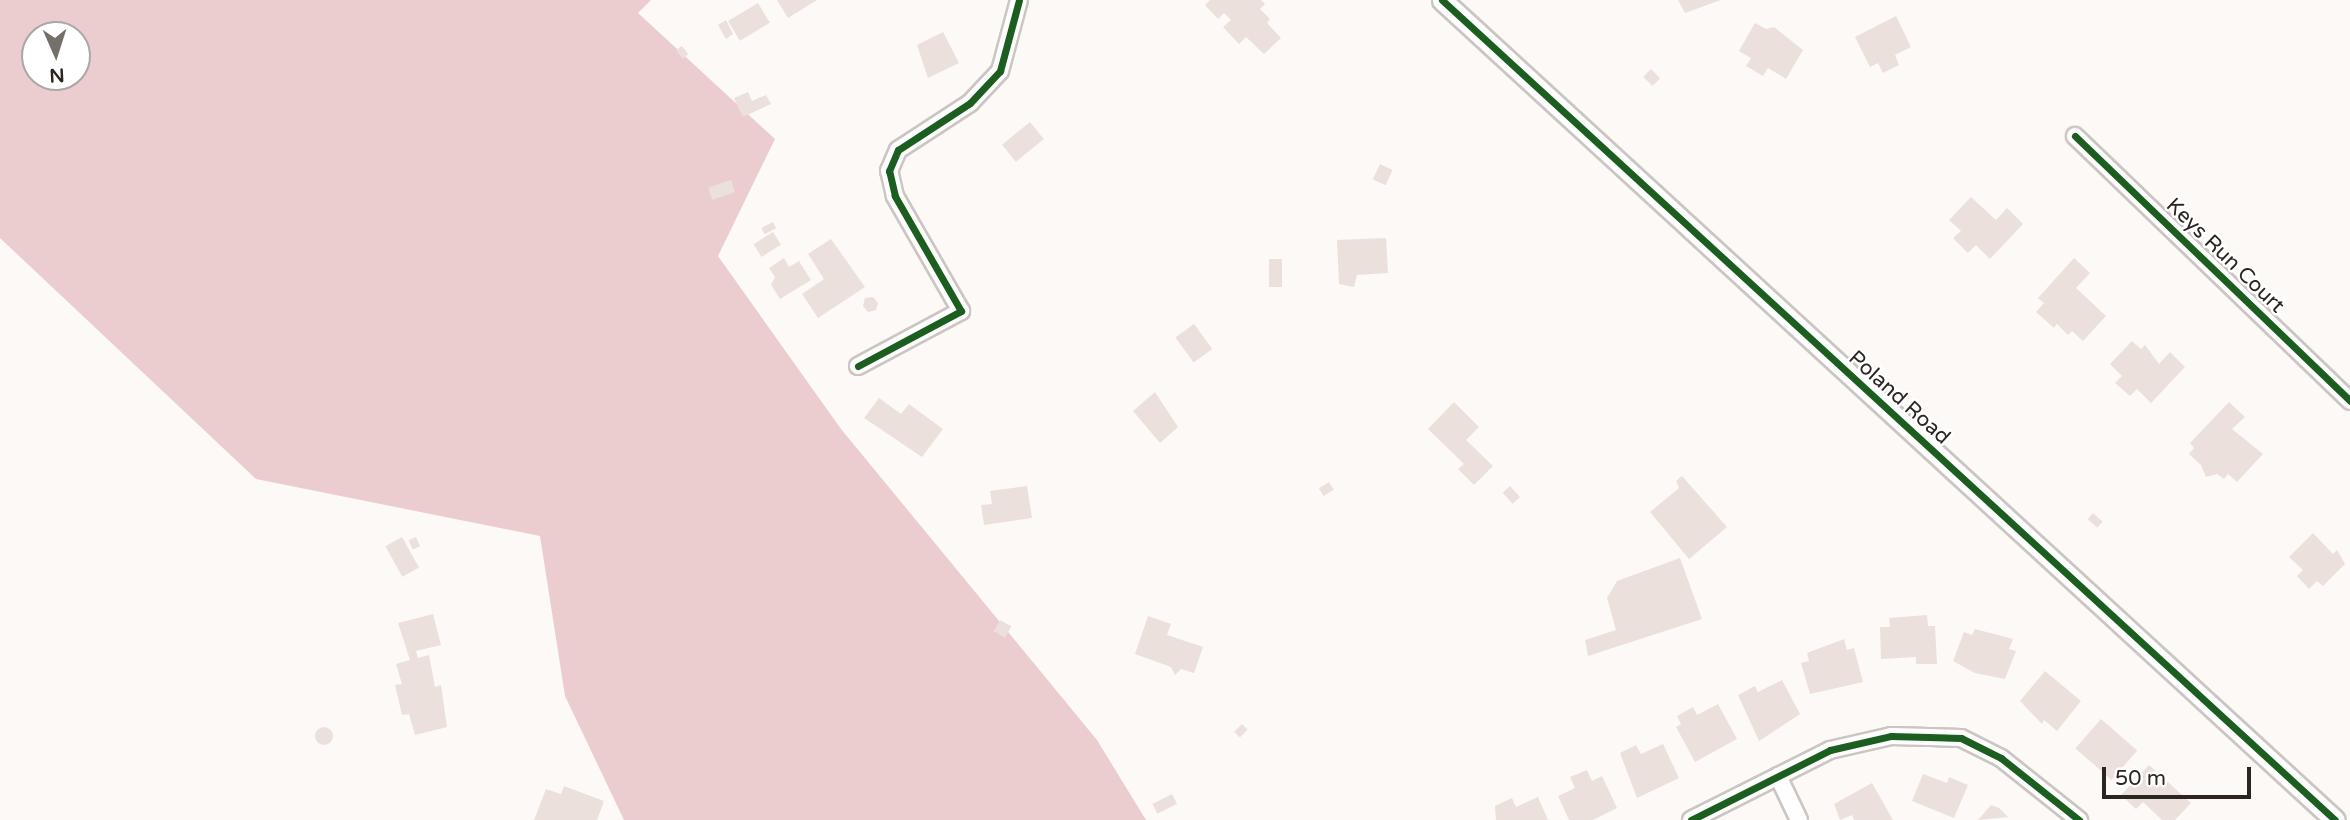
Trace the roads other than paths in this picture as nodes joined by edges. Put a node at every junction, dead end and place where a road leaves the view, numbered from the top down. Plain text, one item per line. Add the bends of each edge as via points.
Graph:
1 (1019, 0) edge
2 (1442, 0) edge
3 (2075, 136) dead end
4 (858, 366) dead end
5 (2350, 401) edge
6 (1778, 776) junction
7 (1692, 820) edge
8 (1799, 820) edge
9 (2079, 820) edge
10 (2335, 820) edge

1 - 4 street via 1000,71 971,103 898,150 889,171 895,196 961,311
2 - 10 street, Poland Road
3 - 5 street, Keys Run Court
6 - 7 street
6 - 8 street
6 - 9 street via 1830,750 1891,736 1961,738 2001,758

